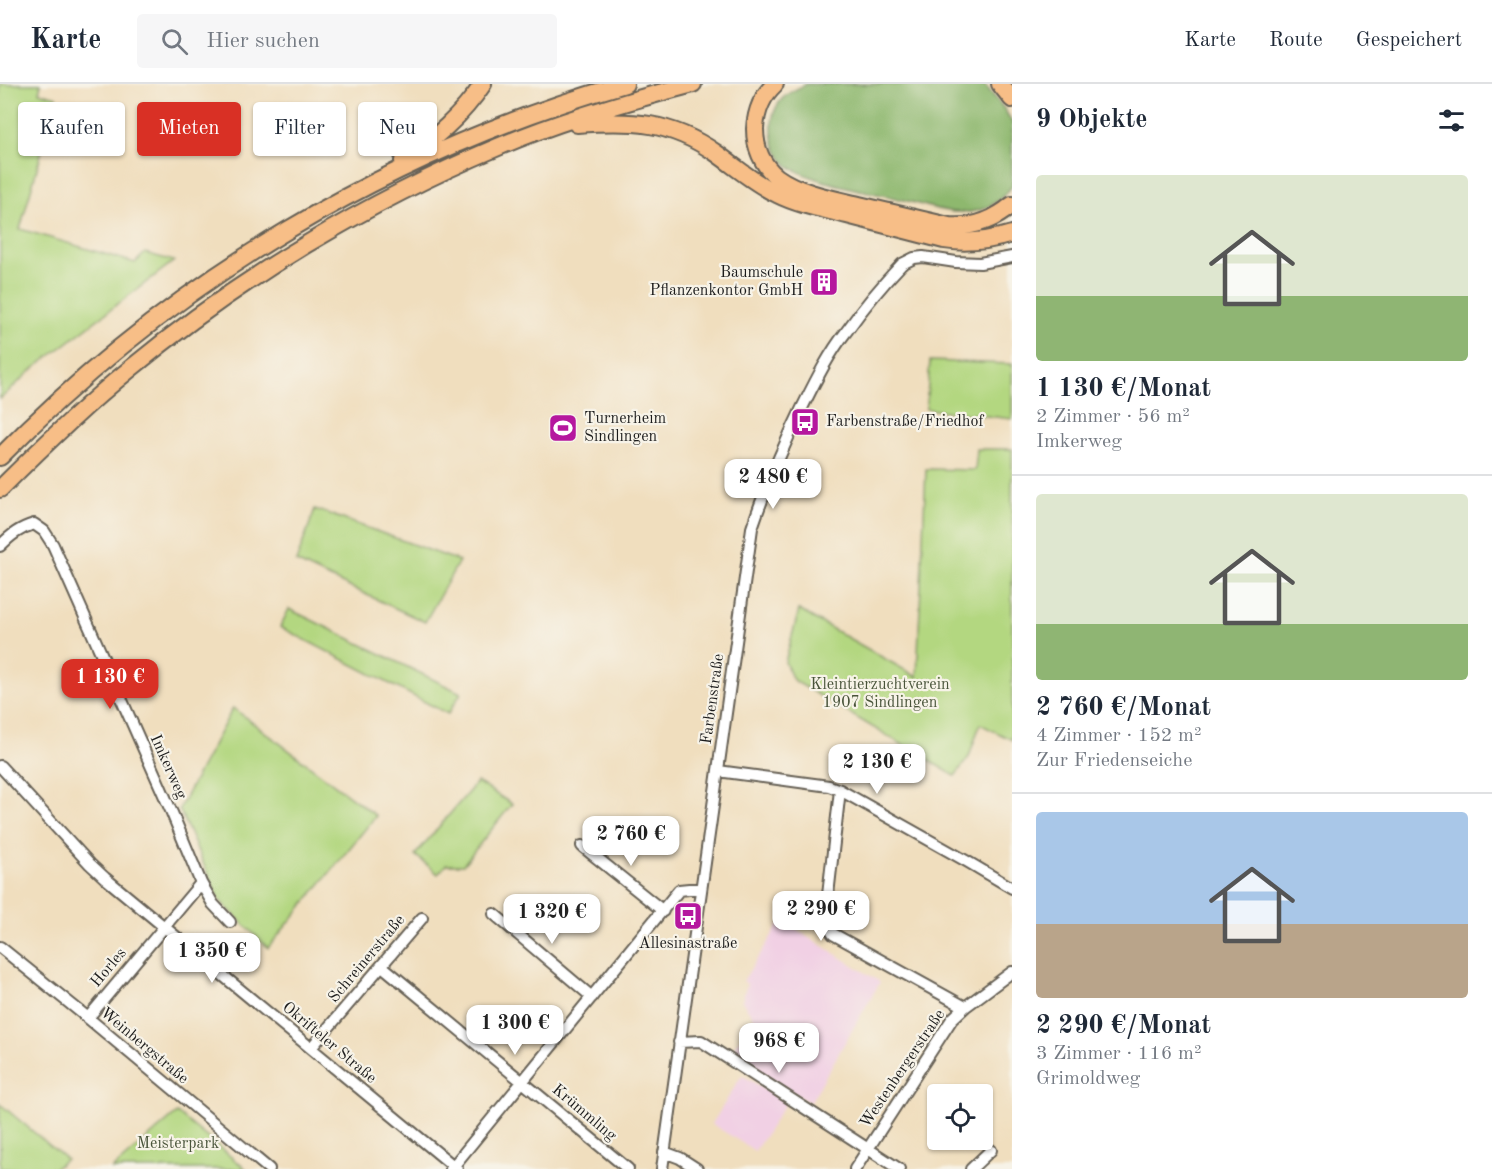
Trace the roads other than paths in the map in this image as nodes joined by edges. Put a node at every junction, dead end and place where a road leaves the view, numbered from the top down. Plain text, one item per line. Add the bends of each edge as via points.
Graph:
1 (483, 84) edge
2 (625, 84) edge
3 (693, 84) edge
4 (776, 84) edge
5 (1000, 84) edge
6 (1006, 84) edge
7 (1012, 88) edge
8 (1012, 99) edge
9 (555, 125) junction
10 (368, 186) junction
11 (1012, 205) edge
12 (1012, 234) edge
13 (1012, 257) edge
14 (0, 457) edge
15 (0, 489) edge
16 (0, 546) edge
17 (0, 766) edge
18 (718, 771) junction
19 (840, 790) junction
20 (582, 846) dead end
21 (201, 883) junction
22 (1012, 888) edge
23 (701, 889) junction
24 (663, 911) junction
25 (494, 914) dead end
26 (422, 918) dead end
27 (230, 922) dead end
28 (164, 926) junction
29 (0, 947) edge
30 (382, 966) junction
31 (1012, 972) edge
32 (592, 997) junction
33 (965, 1007) junction
34 (88, 1018) junction
35 (679, 1042) junction
36 (311, 1047) junction
37 (523, 1082) junction
38 (868, 1149) junction
39 (991, 1150) dead end
40 (664, 1152) junction
41 (454, 1168) edge
42 (269, 1169) edge
43 (628, 1169) edge
44 (662, 1169) edge
45 (698, 1169) edge
46 (855, 1169) edge
47 (899, 1169) edge
48 (971, 1169) edge

1 - 10 highway via 444,130
2 - 10 highway via 496,128
3 - 9 highway
4 - 11 highway via 767,92 758,111 755,138 762,160 787,183 820,195 949,226 988,221
5 - 8 highway
6 - 7 highway
9 - 12 highway via 623,122 663,127 699,142 775,194 807,205 944,240 984,241
9 - 15 highway via 398,195 264,271 129,369
10 - 14 highway via 252,251 154,319
13 - 18 street, Farbenstraße via 980,262 923,257 902,264 846,332 822,369 778,458 752,528
16 - 21 street, Imkerweg via 23,527 34,524 53,545
17 - 28 street, Okrifteler Straße via 90,864
18 - 19 street
18 - 23 street, Farbenstraße
19 - 22 street
19 - 33 street via 825,921 833,934
20 - 24 street
21 - 27 street, Imkerweg
21 - 28 street, Horles
23 - 24 street via 680,890
23 - 35 street, Farbenstraße
24 - 32 street
25 - 32 street
26 - 30 street, Schreinerstraße
28 - 34 street, Horles
28 - 36 street, Okrifteler Straße
29 - 34 street, Weinbergstraße
30 - 36 street, Schreinerstraße
30 - 37 street, Krümmling
31 - 33 street, Westenbergerstraße
32 - 37 street
33 - 38 street, Westenbergerstraße via 952,1019
34 - 42 street, Weinbergstraße
35 - 38 street via 701,1041
35 - 40 street, Farbenstraße
36 - 41 street, Okrifteler Straße
37 - 41 street
37 - 43 street, Krümmling
38 - 46 street, Westenbergerstraße
38 - 47 street
39 - 48 street
40 - 44 street, Farbenstraße
40 - 45 street

